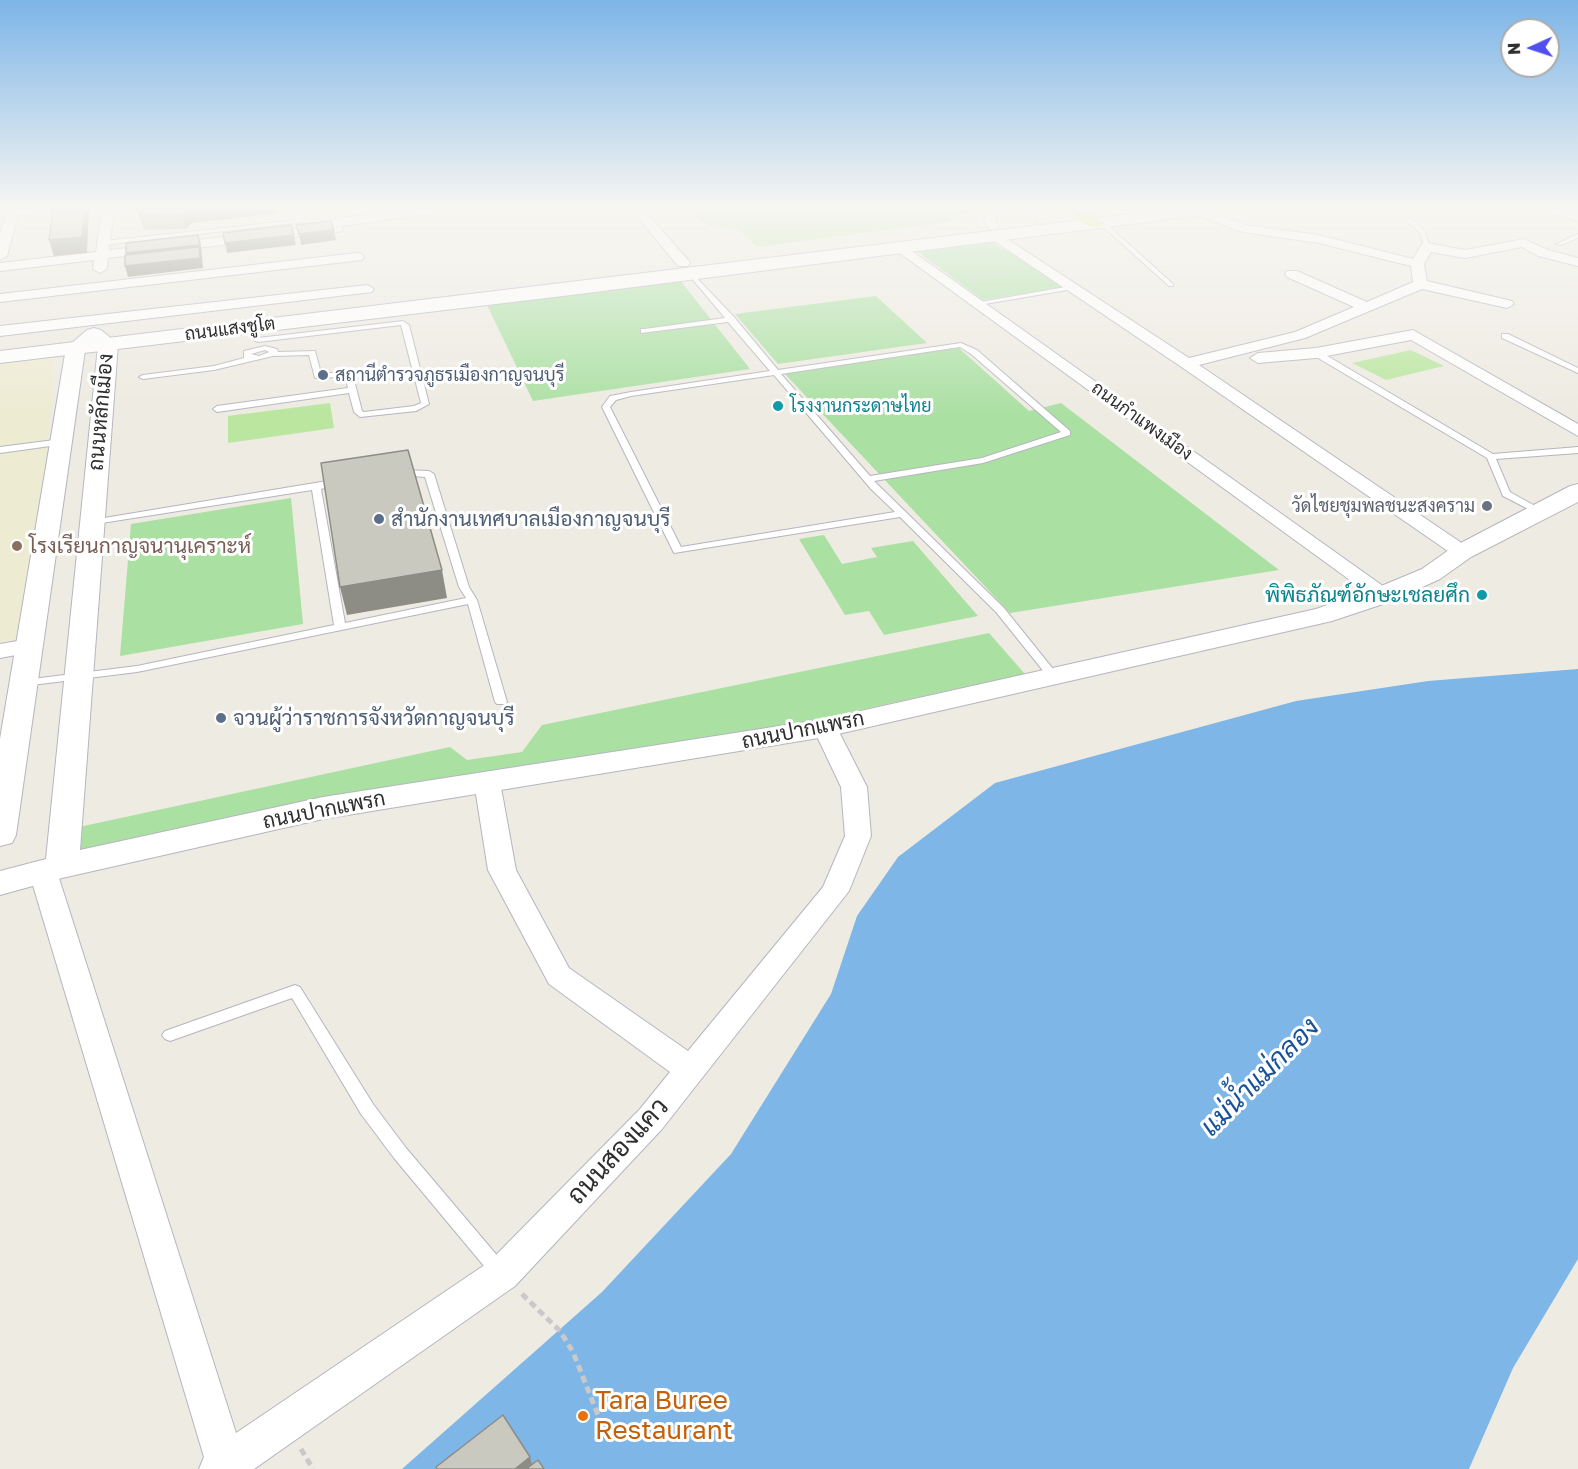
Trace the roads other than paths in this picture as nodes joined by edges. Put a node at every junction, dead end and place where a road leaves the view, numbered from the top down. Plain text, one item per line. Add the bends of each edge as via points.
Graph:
1 (100, 278) edge
2 (212, 278) edge
3 (234, 278) edge
4 (234, 278) edge
5 (234, 278) edge
6 (345, 278) edge
7 (530, 278) edge
8 (614, 278) edge
9 (695, 278) edge
10 (943, 278) edge
11 (1055, 278) edge
12 (1162, 278) edge
13 (1300, 278) edge
14 (1419, 278) edge
15 (217, 279) junction
16 (1420, 284) junction
17 (1171, 285) dead end
18 (1071, 288) junction
19 (0, 298) edge
20 (979, 303) junction
21 (1507, 304) dead end
22 (1365, 307) junction
23 (731, 319) junction
24 (95, 320) junction
25 (0, 331) edge
26 (644, 331) dead end
27 (1505, 336) dead end
28 (258, 338) junction
29 (0, 345) edge
30 (1236, 351) junction
31 (1316, 353) junction
32 (272, 354) junction
33 (0, 357) edge
34 (252, 358) junction
35 (1186, 363) junction
36 (1578, 371) edge
37 (777, 372) junction
38 (143, 377) dead end
39 (353, 390) junction
40 (217, 409) dead end
41 (1578, 431) edge
42 (62, 442) junction
43 (0, 450) edge
44 (1578, 450) edge
45 (1491, 457) junction
46 (385, 475) edge
47 (870, 479) junction
48 (351, 481) edge
49 (316, 487) junction
50 (1577, 493) edge
51 (1541, 512) junction
52 (903, 514) junction
53 (92, 523) junction
54 (1462, 552) junction
55 (1383, 595) junction
56 (472, 600) junction
57 (340, 628) junction
58 (29, 646) junction
59 (0, 651) edge
60 (78, 676) junction
61 (1053, 676) junction
62 (24, 683) junction
63 (501, 702) dead end
64 (825, 728) junction
65 (487, 782) junction
66 (3, 799) edge
67 (0, 835) edge
68 (52, 869) junction
69 (0, 883) edge
70 (170, 1035) dead end
71 (690, 1069) junction
72 (502, 1274) junction
73 (222, 1466) edge

1 - 24 street
2 - 15 street
3 - 15 main road, ถนนแสงชูโต
4 - 15 street
5 - 15 street
6 - 28 main road, ถนนแสงชูโต
7 - 8 main road, ถนนแสงชูโต via 585,281
9 - 23 lane
10 - 20 street, ถนนกำแพงเมือง
11 - 18 street
12 - 17 lane
13 - 22 street
14 - 16 street
15 - 24 main road, ถนนแสงชูโต
15 - 24 street
16 - 21 street
16 - 22 street
18 - 20 lane
18 - 35 street
19 - 24 street
20 - 55 street, ถนนกำแพงเมือง
22 - 30 street via 1300,335
23 - 26 lane
23 - 37 lane
24 - 25 street
24 - 28 main road, ถนนแสงชูโต
24 - 29 main road, ถนนแสงชูโต
24 - 33 main road, ถนนแสงชูโต
24 - 42 street, ถนนหลักเมือง
24 - 53 street, ถนนหลักเมือง
27 - 36 lane
28 - 32 lane via 274,351
28 - 34 lane via 247,353
28 - 39 lane via 405,325 425,404 363,415 358,412
30 - 31 street via 1250,358
30 - 35 street
31 - 41 street via 1413,335
31 - 45 lane
32 - 34 lane
32 - 39 lane via 312,352 317,375 347,376
34 - 38 lane
35 - 54 street
37 - 47 lane
37 - 47 lane via 961,345 1067,433 983,460
37 - 52 lane via 612,398 606,407 678,551
39 - 40 lane
42 - 43 lane
42 - 58 street, ถนนหลักเมือง
44 - 45 lane
45 - 51 lane via 1506,494
46 - 56 lane via 429,474 464,587
47 - 52 lane
48 - 49 lane
49 - 53 lane
49 - 57 lane
50 - 51 street, ถนนปากแพรก
51 - 54 street, ถนนปากแพรก
52 - 61 lane via 1000,610
53 - 60 street, ถนนหลักเมือง
54 - 55 street, ถนนปากแพรก via 1431,574
55 - 61 street, ถนนปากแพรก via 1323,615
56 - 57 lane
56 - 63 lane
57 - 60 lane via 138,669
58 - 59 street
58 - 62 street, ถนนหลักเมือง
60 - 62 lane
60 - 68 street, ถนนหลักเมือง
61 - 64 street, ถนนปากแพรก
62 - 66 street, ถนนหลักเมือง
64 - 65 street, ถนนปากแพรก
64 - 71 street, ถนนสองแคว via 854,787 858,836 835,891
65 - 68 street, ถนนปากแพรก via 323,808
65 - 71 street via 502,870 559,976
66 - 67 street, ถนนหลักเมือง
68 - 69 street, ถนนปากแพรก
68 - 73 street
70 - 72 lane via 295,991 367,1108
71 - 72 street, ถนนสองแคว via 651,1119
72 - 73 street, ถนนสองแคว

